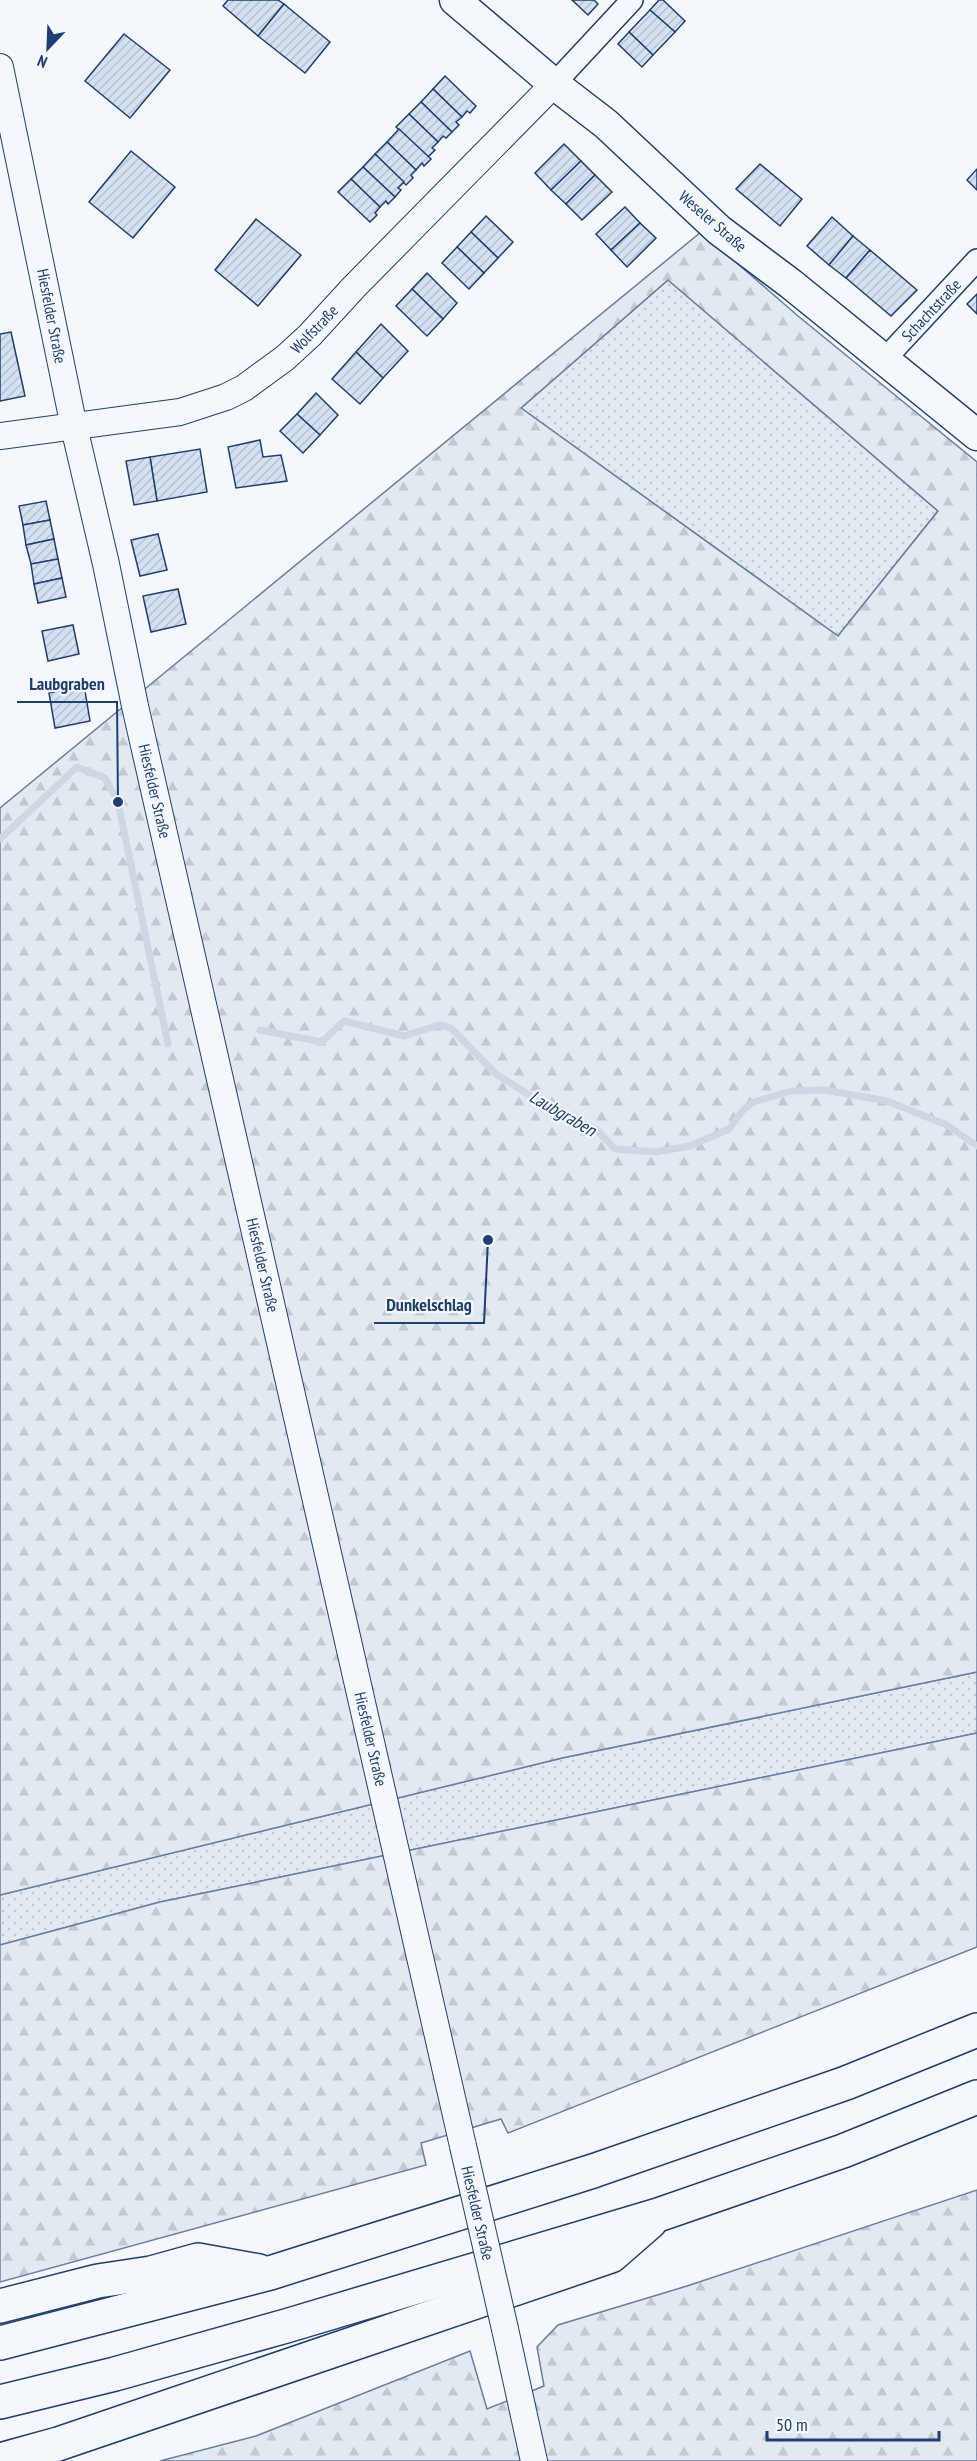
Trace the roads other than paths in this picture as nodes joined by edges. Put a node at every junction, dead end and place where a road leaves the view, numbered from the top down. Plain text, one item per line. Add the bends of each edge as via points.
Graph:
1 (455, 0) edge
2 (632, 0) edge
3 (0, 67) edge
4 (554, 84) junction
5 (977, 260) edge
6 (885, 359) junction
7 (74, 427) junction
8 (977, 435) edge
9 (0, 436) edge
10 (977, 2030) edge
11 (977, 2097) edge
12 (658, 2215) junction
13 (151, 2273) junction
14 (270, 2273) junction
15 (0, 2306) edge
16 (0, 2318) edge
17 (0, 2343) edge
18 (0, 2402) edge
19 (0, 2460) edge
20 (534, 2461) edge

1 - 4 main road, Weseler Straße
2 - 4 street
3 - 7 street, Hiesfelder Straße
4 - 6 main road, Weseler Straße via 606,124 719,230
4 - 7 street, Wolfstraße via 310,335 261,377 226,397 180,412
5 - 6 street, Schachtstraße
6 - 8 main road, Weseler Straße
7 - 9 street, Wolfstraße
7 - 20 street, Hiesfelder Straße, bridge
10 - 14 highway via 846,2083 592,2171
11 - 12 highway via 843,2151
12 - 18 highway via 275,2329
12 - 19 highway via 611,2256
13 - 14 highway via 198,2260
13 - 15 highway via 98,2281
13 - 16 highway via 101,2292
14 - 17 highway

